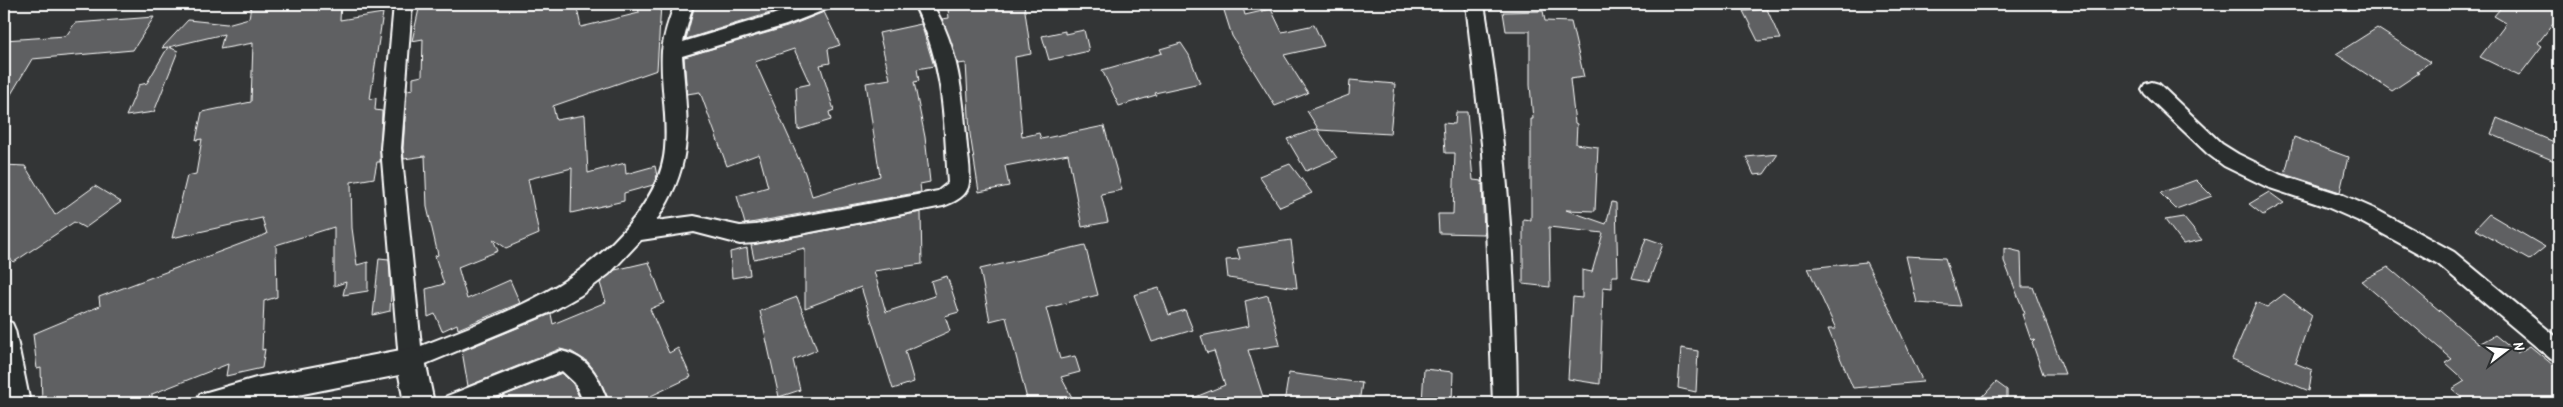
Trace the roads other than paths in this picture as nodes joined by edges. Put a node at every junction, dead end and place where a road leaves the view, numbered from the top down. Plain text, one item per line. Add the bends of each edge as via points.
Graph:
1 (403, 4) edge
2 (684, 4) edge
3 (820, 4) edge
4 (923, 4) edge
5 (1475, 4) edge
6 (672, 52) junction
7 (2152, 88) dead end
8 (638, 232) junction
9 (4, 330) edge
10 (2559, 352) edge
11 (411, 360) junction
12 (18, 403) edge
13 (210, 403) edge
14 (419, 403) edge
15 (456, 403) edge
16 (596, 403) edge
17 (1505, 403) edge

1 - 11 street via 391,148
2 - 6 street
3 - 6 street via 779,20
4 - 8 street via 936,25 948,73 959,183 954,192 943,198 755,234 740,235 694,224
5 - 17 street via 1486,71 1498,218
6 - 8 street via 676,126 674,164 669,179
7 - 10 street via 2231,160 2274,181 2328,198 2369,216 2446,258
8 - 11 street via 606,265 550,303
9 - 12 street
11 - 13 street
11 - 14 street
15 - 16 street via 561,360 572,362 579,368

